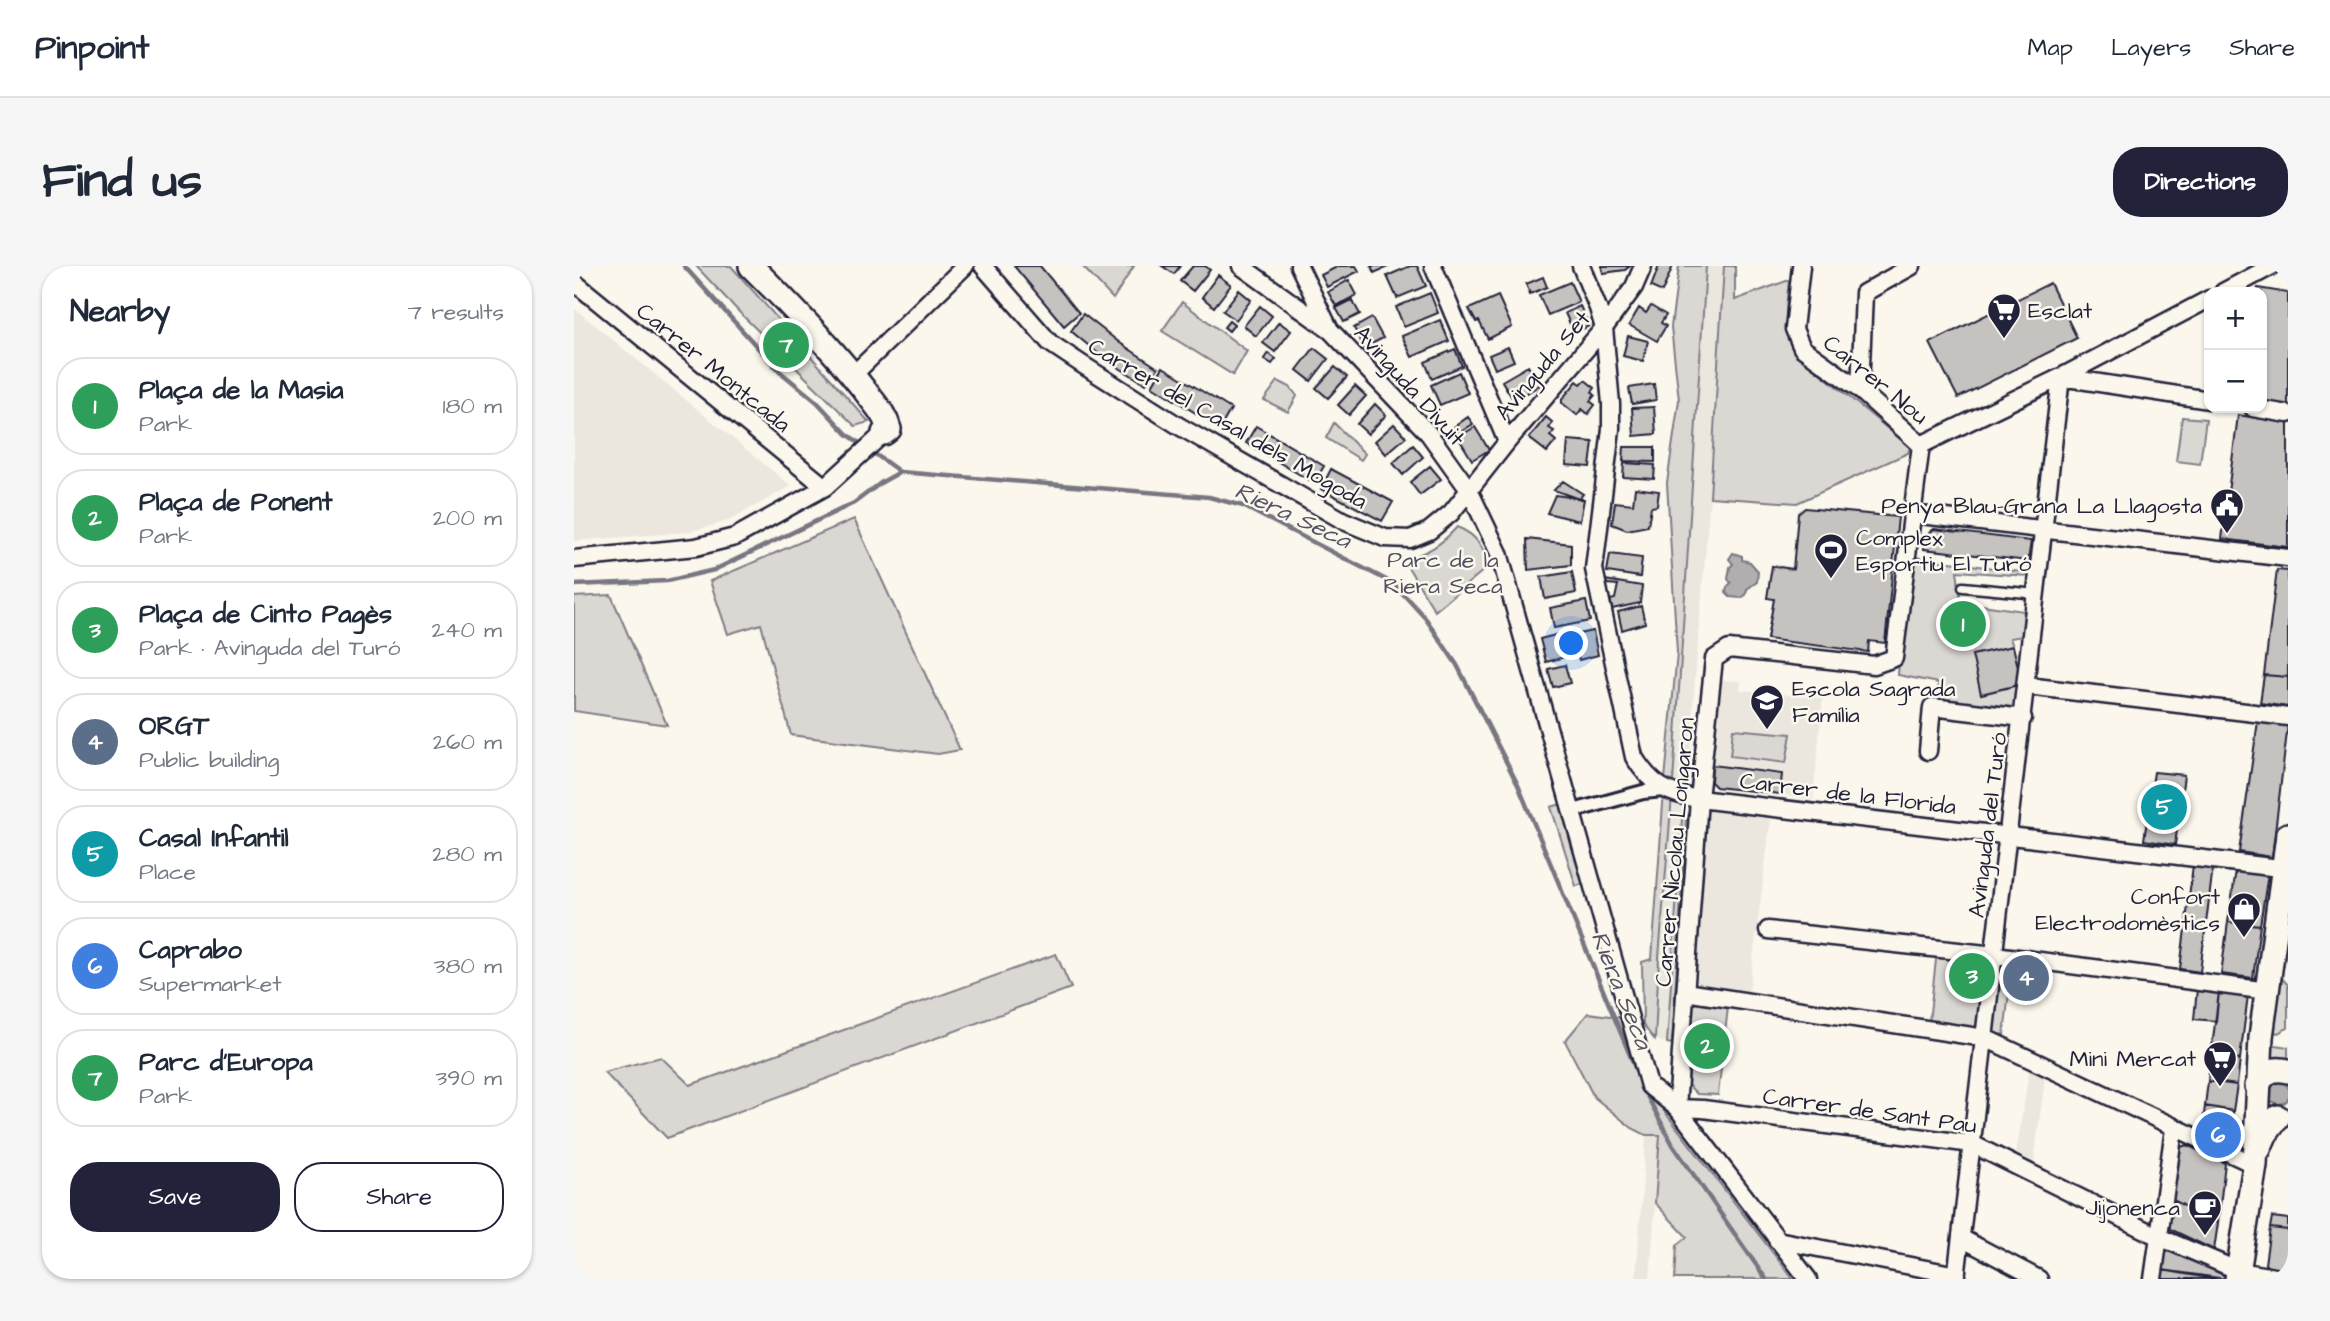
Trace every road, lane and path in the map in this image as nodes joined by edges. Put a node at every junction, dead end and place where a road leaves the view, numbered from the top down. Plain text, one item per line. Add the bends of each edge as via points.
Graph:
1 (751, 266) edge
2 (965, 266) edge
3 (983, 266) edge
4 (1241, 266) edge
5 (1299, 266) edge
6 (1433, 266) edge
7 (1581, 266) edge
8 (1643, 266) edge
9 (1801, 266) edge
10 (1912, 266) edge
11 (2272, 266) edge
12 (574, 282) edge
13 (2232, 287) edge
14 (2204, 302) edge
15 (1604, 328) junction
16 (1331, 331) junction
17 (853, 375) junction
18 (2061, 377) junction
19 (1860, 390) junction
20 (2204, 399) edge
21 (2267, 410) edge
22 (2288, 414) edge
23 (884, 433) joint
24 (1507, 442) junction
25 (1921, 444) junction
26 (825, 487) junction
27 (1469, 490) junction
28 (1912, 513) junction
29 (2044, 529) junction
30 (2288, 558) edge
31 (574, 559) edge
32 (1963, 587) dead end
33 (2037, 594) junction
34 (2027, 686) junction
35 (2288, 717) edge
36 (2022, 718) junction
37 (1928, 751) dead end
38 (1664, 790) junction
39 (1699, 799) junction
40 (1573, 811) junction
41 (2009, 835) junction
42 (2288, 835) edge
43 (2286, 869) edge
44 (1768, 930) dead end
45 (1994, 955) junction
46 (2268, 991) junction
47 (1685, 992) junction
48 (1985, 1038) junction
49 (2288, 1072) edge
50 (2257, 1091) junction
51 (1670, 1103) junction
52 (2283, 1117) edge
53 (2174, 1129) junction
54 (1972, 1144) junction
55 (2255, 1162) junction
56 (2159, 1237) junction
57 (1961, 1238) junction
58 (1777, 1240) junction
59 (2238, 1275) edge
60 (1956, 1277) edge
61 (1808, 1279) edge
62 (2039, 1279) edge
63 (2153, 1279) edge
64 (2286, 1279) edge

1 - 17 main road
2 - 17 street
3 - 27 street, Carrer del Casal dels Mogoda via 1050,343 1179,426 1344,521 1385,538 1410,539 1451,513
4 - 16 street, Avinguda Divuit
5 - 16 street
6 - 24 street
7 - 15 street
8 - 15 street, Avinguda Set via 1634,287
9 - 19 street, Carrer Nou via 1794,330 1802,348
10 - 19 street via 1864,293
11 - 13 street
12 - 26 street, Carrer Montcada
14 - 18 street
15 - 24 street, Avinguda Set
15 - 38 street via 1611,429 1594,569 1634,757
16 - 27 street, Avinguda Divuit via 1429,434
17 - 23 main road via 886,418 889,429
18 - 20 street
18 - 25 street
18 - 29 street, Avinguda del Turó
19 - 25 street, Carrer Nou
21 - 22 street
23 - 26 street
24 - 27 street, Avinguda Set
25 - 28 street
26 - 31 street via 735,537 696,547
27 - 40 street, Avinguda Divuit via 1499,553
28 - 29 street
28 - 39 street, Carrer Nicolau Longaron via 1895,658 1874,665 1729,649 1714,659
29 - 30 street
29 - 33 street, Avinguda del Turó
32 - 33 lane
33 - 34 street, Avinguda del Turó
34 - 35 street
34 - 36 street, Avinguda del Turó
36 - 37 street via 1932,707
36 - 41 street, Avinguda del Turó
38 - 39 street, Carrer de la Florida
38 - 40 street
39 - 41 street, Carrer de la Florida
39 - 47 street, Carrer Nicolau Longaron
40 - 51 street, Avinguda Divuit via 1649,1086
41 - 43 street, Carrer de la Florida
41 - 45 street, Avinguda del Turó
42 - 43 main road
43 - 46 main road
44 - 45 street
45 - 46 street
45 - 48 street, Avinguda del Turó
46 - 50 main road
47 - 48 street
47 - 51 street, Carrer Nicolau Longaron
48 - 53 street
48 - 54 street, Avinguda del Turó
49 - 50 main road via 2269,1071
50 - 52 main road via 2266,1112
50 - 55 main road
51 - 54 street, Carrer de Sant Pau
51 - 58 street, Avinguda Divuit
52 - 55 main road via 2260,1144
53 - 55 street
53 - 56 street
54 - 56 street, Carrer de Sant Pau
54 - 57 street, Avinguda del Turó
55 - 59 main road
56 - 59 street, Carrer de Sant Pau
56 - 63 street
57 - 60 street, Avinguda del Turó
57 - 62 street
58 - 60 street
58 - 61 street, Avinguda Divuit
59 - 64 street, Carrer de Sant Pau

